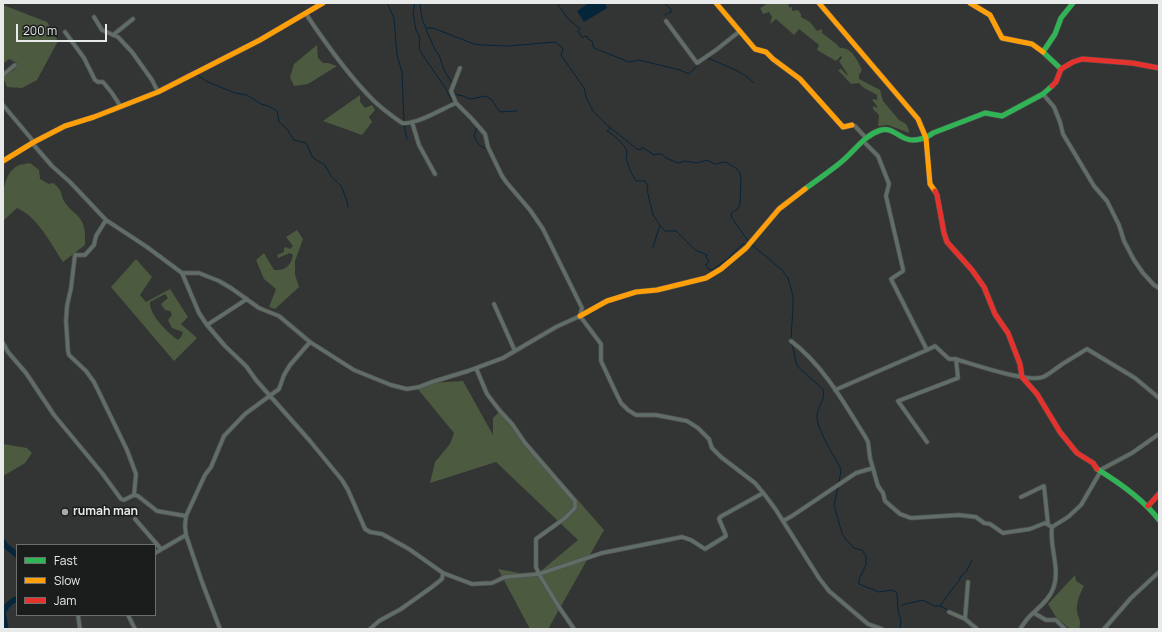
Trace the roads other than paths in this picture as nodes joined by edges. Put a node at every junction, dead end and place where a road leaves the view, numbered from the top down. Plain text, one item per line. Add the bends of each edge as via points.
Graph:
1 (323, 3) edge
2 (716, 3) edge
3 (819, 3) edge
4 (970, 3) edge
5 (1073, 3) edge
6 (306, 14) junction
7 (94, 18) dead end
8 (133, 19) dead end
9 (666, 21) dead end
10 (740, 31) junction
11 (65, 32) dead end
12 (112, 35) junction
13 (1043, 52) junction
14 (15, 65) dead end
15 (460, 68) dead end
16 (1159, 68) edge
17 (1061, 69) junction
18 (3, 75) edge
19 (158, 92) junction
20 (1043, 94) junction
21 (3, 105) edge
22 (452, 105) junction
23 (121, 107) junction
24 (412, 122) junction
25 (852, 125) joint
26 (926, 138) junction
27 (865, 140) junction
28 (33, 142) junction
29 (3, 161) edge
30 (434, 174) dead end
31 (106, 220) junction
32 (182, 273) junction
33 (1159, 288) edge
34 (247, 299) junction
35 (494, 304) dead end
36 (580, 316) junction
37 (206, 325) junction
38 (791, 341) dead end
39 (310, 342) junction
40 (3, 344) edge
41 (515, 350) junction
42 (927, 350) junction
43 (956, 360) junction
44 (476, 368) junction
45 (1022, 377) junction
46 (835, 390) junction
47 (271, 396) junction
48 (1159, 398) edge
49 (1159, 434) edge
50 (927, 442) dead end
51 (873, 468) junction
52 (1101, 471) junction
53 (763, 492) junction
54 (1159, 494) edge
55 (134, 495) junction
56 (1021, 497) dead end
57 (1148, 506) junction
58 (186, 516) junction
59 (135, 519) dead end
60 (1159, 520) edge
61 (783, 521) junction
62 (1048, 524) junction
63 (1052, 527) junction
64 (186, 535) junction
65 (155, 544) edge
66 (156, 545) edge
67 (160, 550) junction
68 (156, 552) edge
69 (1159, 572) edge
70 (443, 573) junction
71 (539, 574) junction
72 (968, 582) dead end
73 (949, 612) dead end
74 (1034, 613) junction
75 (78, 616) edge
76 (128, 616) edge
77 (965, 619) junction
78 (1104, 628) edge
79 (80, 629) edge
80 (135, 629) edge
81 (220, 629) edge
82 (370, 629) edge
83 (574, 629) edge
84 (882, 629) edge
85 (977, 629) edge
86 (1020, 629) edge
87 (1065, 629) edge

1 - 6 street
2 - 10 street
3 - 26 street via 918,119
4 - 13 street via 990,15 1002,38 1032,44
5 - 13 street via 1061,18 1055,34
6 - 19 street
6 - 24 street via 374,101 404,124
7 - 12 street via 102,30
8 - 12 street
9 - 10 street via 697,63
10 - 25 street via 755,49 766,52 800,79 843,127
11 - 23 street via 84,58 95,80 103,82
12 - 19 street via 118,37 136,57
13 - 17 street
14 - 18 street
15 - 22 street via 451,91
16 - 17 street via 1082,59
17 - 20 street via 1056,82
19 - 23 street
20 - 26 street via 1002,116 985,113
20 - 33 street via 1054,107 1063,134 1094,186 1107,201 1134,260
21 - 28 street
22 - 24 street
22 - 36 street via 485,134 488,147 506,183 543,229 582,308
23 - 28 street via 64,126
24 - 30 street via 419,145
25 - 27 street
26 - 27 street via 908,140 884,129
26 - 45 street via 930,184 937,195 947,242 984,287 995,314 1008,333 1020,364
27 - 36 street via 841,162 779,209 746,248 716,272 706,278 607,300
27 - 42 street via 878,156 889,184 886,196 903,269 891,279
28 - 29 street
28 - 31 street via 52,166
31 - 32 street
31 - 55 street via 96,236 94,245 85,255 75,255 67,306 67,346 69,355 94,382 127,450 136,474
32 - 34 street via 209,277
32 - 37 street
34 - 37 street
34 - 39 street via 259,308 279,316
35 - 41 street
36 - 41 street
36 - 53 street via 601,344 601,361 618,398 628,410 636,415 656,415 688,421 709,439 712,448 721,457
37 - 47 street
38 - 46 street via 814,361
39 - 44 street via 354,370 391,385 407,388 419,387
39 - 47 street via 290,365 279,389
40 - 55 street via 54,415 122,499
41 - 44 street via 503,358
42 - 43 street via 935,346 949,359
42 - 46 street
43 - 45 street
43 - 50 street via 958,378 898,401
44 - 71 street via 487,394 575,501 575,508 565,518 536,539 536,567
45 - 48 street via 1042,378 1087,348 1135,378
45 - 52 street via 1037,394 1055,425 1077,453
46 - 51 street via 866,438
47 - 58 street via 245,414 224,436
47 - 70 street via 342,480 365,529 382,534 409,549
49 - 52 street
51 - 61 street via 856,473
51 - 62 street via 885,501 900,514 911,518 959,515 976,517 1003,533
52 - 57 street
52 - 63 street via 1081,505
53 - 61 street
53 - 71 street via 720,517 726,536 705,549 682,537 602,553
54 - 57 street
55 - 58 street via 157,511
56 - 62 street via 1044,486
57 - 60 street
58 - 64 street
59 - 65 street
61 - 84 street via 829,591 868,624
62 - 63 street
63 - 74 street via 1056,570 1054,588 1047,600
64 - 67 street
64 - 81 street
66 - 67 street
67 - 68 street
69 - 78 street
70 - 71 street via 472,584 492,583 505,577
70 - 82 street via 442,579 432,587
71 - 83 street
72 - 77 street
73 - 77 street
74 - 86 street
74 - 87 street via 1046,620 1056,620
75 - 79 street
76 - 80 street
77 - 85 street

